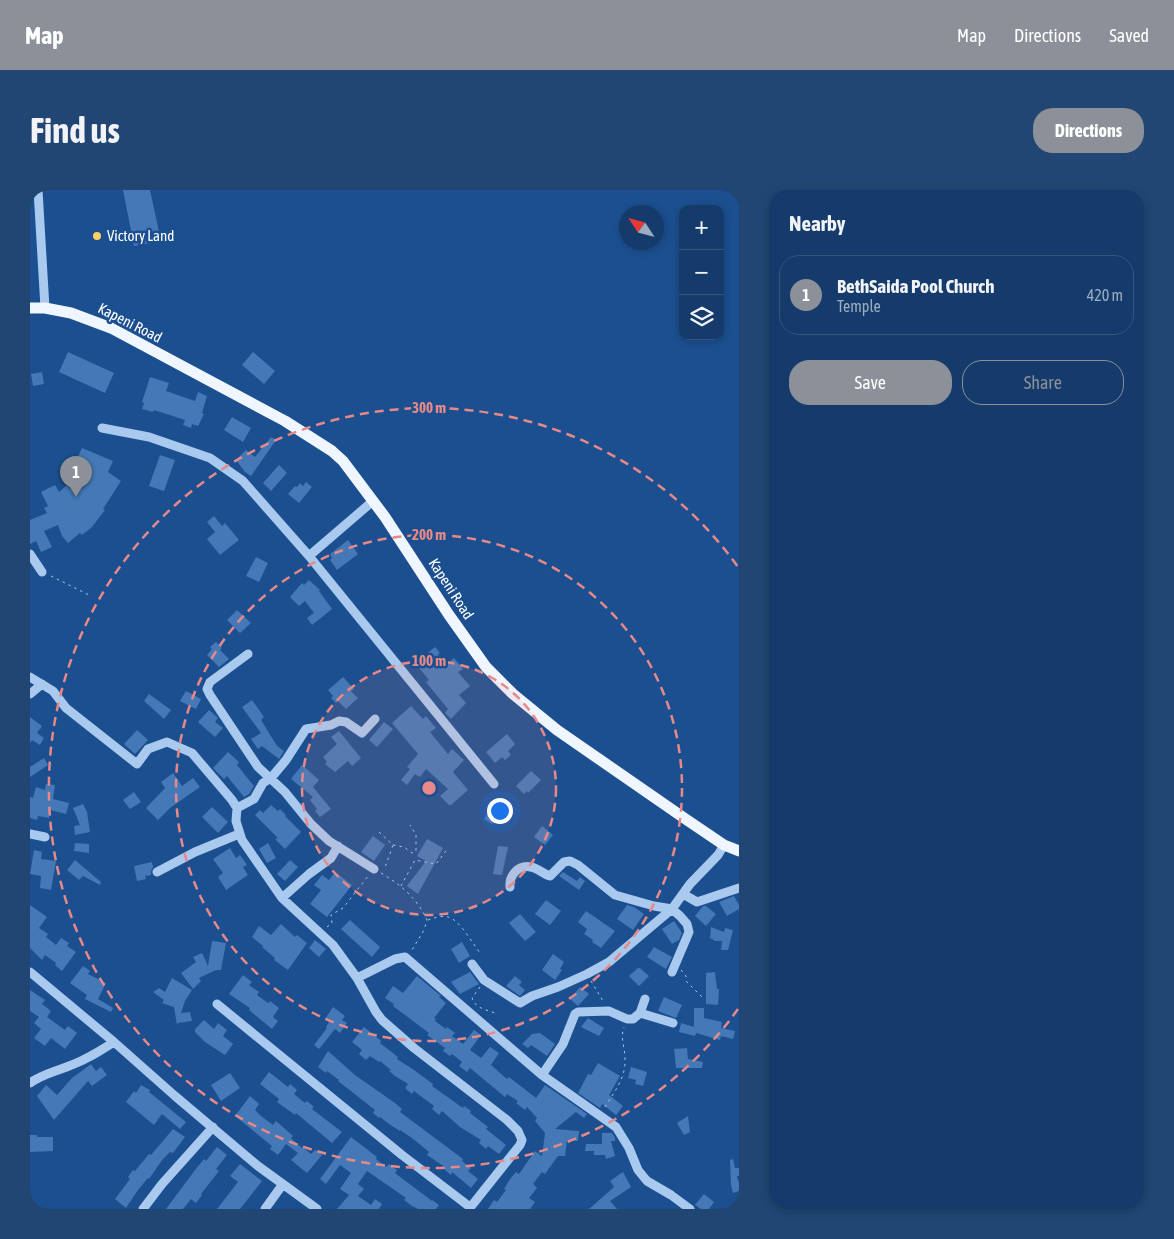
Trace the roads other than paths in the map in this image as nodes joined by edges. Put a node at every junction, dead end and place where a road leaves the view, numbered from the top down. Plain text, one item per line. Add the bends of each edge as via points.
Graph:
1 (38, 190) edge
2 (35, 231) edge
3 (30, 308) edge
4 (45, 308) junction
5 (102, 428) dead end
6 (372, 501) junction
7 (30, 554) edge
8 (309, 556) junction
9 (42, 572) road end
10 (248, 654) dead end
11 (30, 677) edge
12 (42, 684) junction
13 (30, 694) edge
14 (375, 718) dead end
15 (270, 778) junction
16 (494, 784) dead end
17 (237, 808) junction
18 (30, 834) edge
19 (239, 834) junction
20 (46, 837) dead end
21 (724, 845) junction
22 (338, 846) junction
23 (739, 852) edge
24 (374, 869) road end
25 (157, 872) dead end
26 (510, 888) dead end
27 (739, 888) edge
28 (683, 894) junction
29 (282, 898) junction
30 (672, 909) junction
31 (472, 964) dead end
32 (674, 968) road end
33 (30, 972) edge
34 (357, 978) junction
35 (644, 1000) dead end
36 (217, 1004) dead end
37 (640, 1013) junction
38 (673, 1023) dead end
39 (114, 1042) junction
40 (542, 1075) junction
41 (30, 1083) edge
42 (213, 1126) junction
43 (283, 1184) junction
44 (469, 1208) edge
45 (144, 1209) edge
46 (265, 1209) edge
47 (317, 1209) edge
48 (690, 1209) edge

1 - 2 street
2 - 4 street
3 - 4 main road, Kapeni Road
4 - 6 main road, Kapeni Road via 71,313 111,328 285,421 343,461
5 - 8 street via 149,437 210,458 230,470 256,494
6 - 8 street
6 - 21 main road, Kapeni Road via 486,667 513,694 557,730
7 - 9 street
8 - 16 street
10 - 15 street via 210,682 207,689 247,752
11 - 12 street
12 - 13 street
12 - 17 street via 53,691 66,708 137,764 148,748 166,742 192,753
14 - 15 street via 362,732 339,721 306,730
15 - 17 street via 263,783 254,800
15 - 22 street via 311,824
17 - 19 street
18 - 20 street
19 - 25 street
19 - 29 street
21 - 23 main road, Kapeni Road
21 - 28 street
22 - 24 street
22 - 29 street via 331,858
26 - 30 street via 514,873 524,867 550,876 564,862 570,861 615,895
27 - 28 street via 698,902
28 - 30 street
29 - 34 street via 333,945
30 - 31 street via 609,962 520,1003 484,980
30 - 32 street via 689,928
33 - 39 street
34 - 40 street via 405,957
34 - 44 street via 376,1012 394,1031 507,1120 522,1140
35 - 37 street
36 - 44 street
37 - 38 street
37 - 40 street via 633,1020 609,1010 575,1014 563,1044
39 - 41 street via 94,1055 42,1075
39 - 42 street
40 - 48 street via 616,1127 647,1181
42 - 43 street
42 - 45 street
43 - 46 street
43 - 47 street

